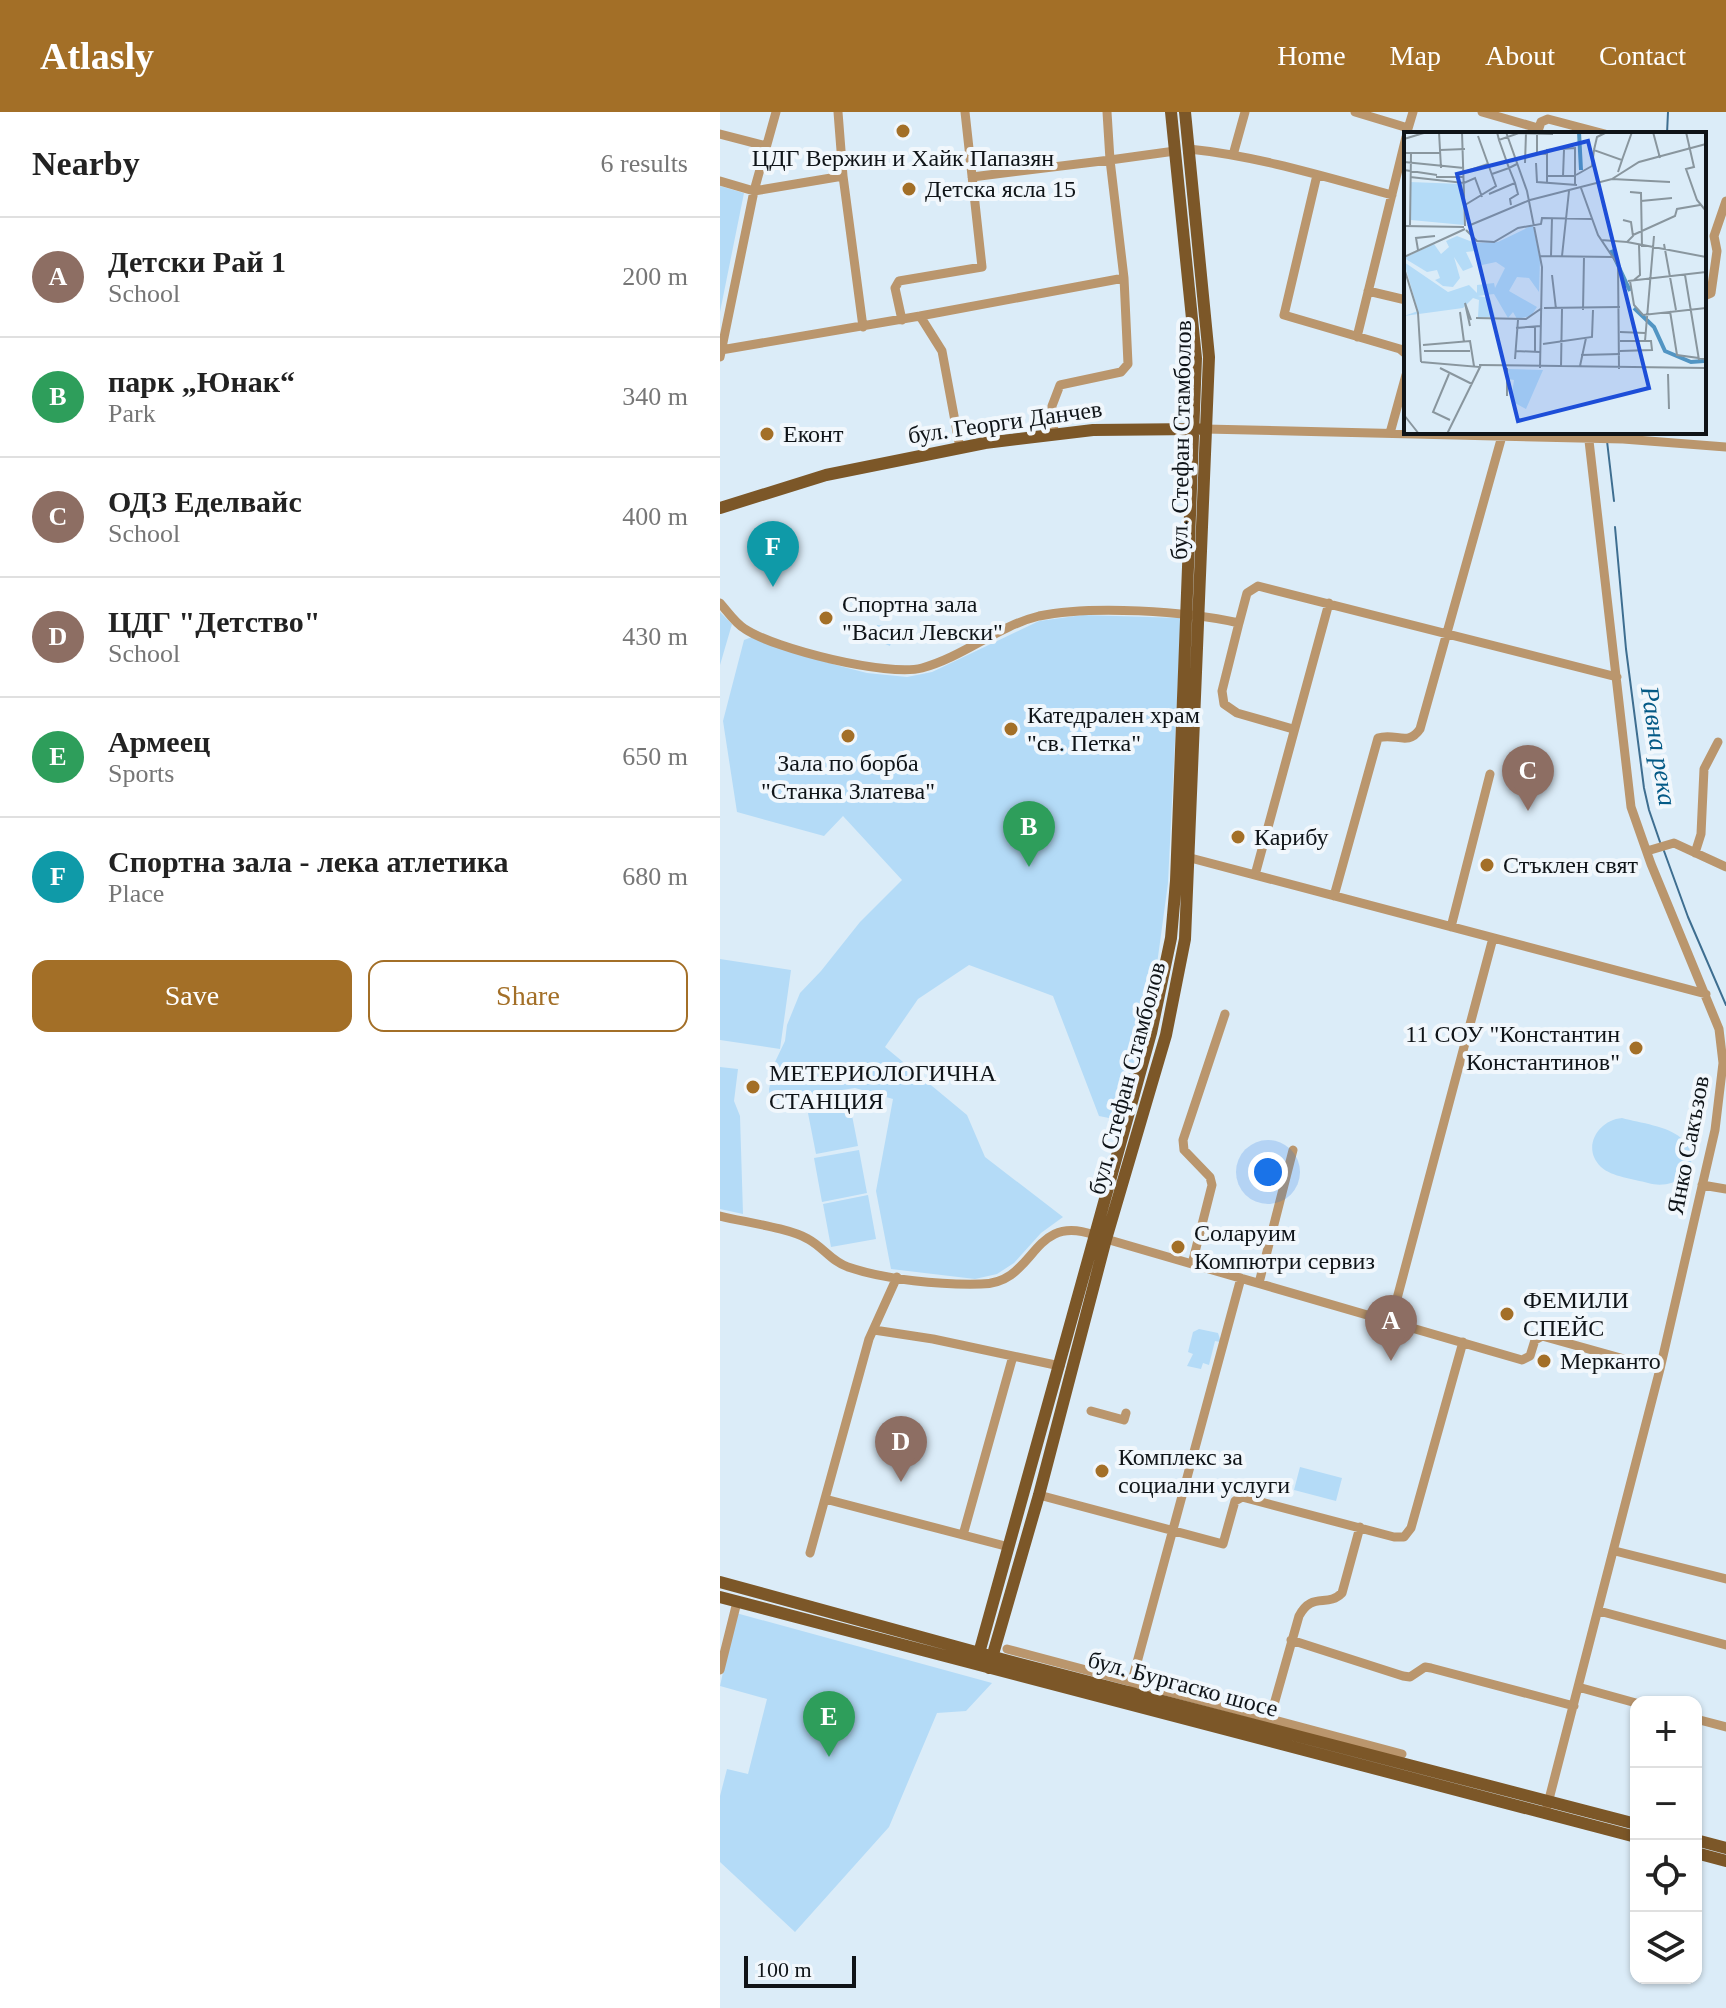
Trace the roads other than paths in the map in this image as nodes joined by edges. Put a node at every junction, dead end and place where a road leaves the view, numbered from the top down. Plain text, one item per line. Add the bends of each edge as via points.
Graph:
1 (776, 112) edge
2 (838, 112) edge
3 (965, 112) edge
4 (1107, 112) edge
5 (1171, 112) edge
6 (1185, 112) edge
7 (1245, 112) edge
8 (1355, 112) edge
9 (1413, 112) edge
10 (1482, 112) edge
11 (1538, 131) edge
12 (1405, 132) edge
13 (1407, 132) edge
14 (1597, 132) edge
15 (720, 134) edge
16 (1404, 145) edge
17 (766, 146) junction
18 (1189, 149) junction
19 (1175, 151) junction
20 (1233, 155) junction
21 (1110, 160) junction
22 (1317, 175) junction
23 (843, 176) junction
24 (972, 177) junction
25 (720, 181) edge
26 (754, 191) junction
27 (1392, 195) junction
28 (1726, 201) edge
29 (1124, 278) junction
30 (1368, 291) junction
31 (1706, 295) edge
32 (1404, 300) edge
33 (920, 316) junction
34 (902, 320) junction
35 (863, 327) junction
36 (1357, 337) junction
37 (1404, 352) edge
38 (721, 354) edge
39 (1404, 382) edge
40 (1199, 429) junction
41 (1054, 433) junction
42 (1390, 433) junction
43 (1404, 433) edge
44 (1427, 434) edge
45 (1589, 435) edge
46 (1502, 436) junction
47 (1726, 447) edge
48 (960, 448) junction
49 (720, 508) edge
50 (720, 603) edge
51 (1329, 603) junction
52 (1186, 615) junction
53 (1200, 616) junction
54 (1239, 623) junction
55 (1449, 634) junction
56 (1617, 677) junction
57 (1293, 729) junction
58 (1718, 742) dead end
59 (1490, 774) dead end
60 (1655, 848) junction
61 (1695, 853) junction
62 (1184, 856) junction
63 (1726, 867) edge
64 (1255, 875) junction
65 (1334, 896) junction
66 (1451, 927) junction
67 (1493, 938) junction
68 (1706, 994) junction
69 (1225, 1014) dead end
70 (1293, 1150) dead end
71 (1702, 1185) junction
72 (1726, 1189) edge
73 (720, 1216) edge
74 (1100, 1237) junction
75 (1192, 1264) junction
76 (897, 1277) junction
77 (1241, 1278) junction
78 (1259, 1283) junction
79 (1391, 1321) junction
80 (874, 1330) junction
81 (1463, 1342) junction
82 (1013, 1356) junction
83 (1060, 1366) junction
84 (1660, 1369) junction
85 (1091, 1411) dead end
86 (1126, 1413) dead end
87 (1039, 1495) junction
88 (825, 1499) junction
89 (1360, 1527) junction
90 (1173, 1529) junction
91 (963, 1535) junction
92 (1009, 1547) junction
93 (1615, 1551) junction
94 (810, 1553) dead end
95 (1726, 1579) edge
96 (720, 1582) edge
97 (720, 1597) edge
98 (737, 1602) junction
99 (1599, 1611) junction
100 (1291, 1640) junction
101 (1726, 1645) edge
102 (1007, 1649) dead end
103 (984, 1660) junction
104 (720, 1670) edge
105 (1130, 1687) junction
106 (1578, 1687) junction
107 (1630, 1701) edge
108 (1574, 1706) junction
109 (1702, 1721) edge
110 (1269, 1724) junction
111 (1726, 1727) edge
112 (1402, 1754) dead end
113 (1547, 1807) junction
114 (1630, 1823) edge
115 (1630, 1835) edge
116 (1702, 1842) edge
117 (1726, 1848) edge
118 (1702, 1855) edge
119 (1726, 1861) edge

1 - 17 street
2 - 23 street
3 - 24 street
4 - 21 street
5 - 19 main road, бул. Стефан Стамболов
6 - 18 main road, бул. Стефан Стамболов
7 - 20 street
8 - 12 street
9 - 13 street
10 - 11 street
11 - 14 street via 1548,119
15 - 17 street
16 - 27 street
17 - 26 street
18 - 20 street
18 - 40 main road, бул. Стефан Стамболов via 1209,357
19 - 21 street
19 - 40 main road, бул. Стефан Стамболов
20 - 22 street
21 - 24 street
21 - 29 street
22 - 27 street
22 - 36 street via 1284,315
23 - 26 street
23 - 35 street
24 - 34 street via 982,267 899,281 895,288
25 - 26 street
26 - 38 street
27 - 30 street
28 - 31 street via 1714,236 1717,251 1711,293
29 - 33 street
29 - 41 street via 1128,364 1121,372 1060,385 1052,406
30 - 32 street
30 - 36 street
33 - 34 street
33 - 48 street via 942,351
34 - 35 street
35 - 38 street
36 - 37 street
39 - 42 street
40 - 41 main road, бул. Георги Данчев
40 - 42 street, бул. Георги Данчев
40 - 52 main road, бул. Стефан Стамболов
40 - 53 main road, бул. Стефан Стамболов
41 - 48 main road, бул. Георги Данчев
42 - 43 street, бул. Георги Данчев
44 - 46 street, бул. Георги Данчев
45 - 46 street, бул. Георги Данчев
45 - 47 street, бул. Георги Данчев
45 - 56 street, Янко Сакъзов
46 - 55 street
48 - 49 main road, бул. Георги Данчев via 826,475
50 - 52 street via 744,629 765,638 844,661 901,670 939,662 1037,617 1078,611
51 - 54 street via 1258,586 1247,593
51 - 55 street
51 - 57 street
52 - 53 street
52 - 62 main road, бул. Стефан Стамболов
53 - 54 street
53 - 62 main road, бул. Стефан Стамболов
54 - 57 street via 1222,691 1224,704 1237,713
55 - 56 street
55 - 65 street via 1417,734 1407,740 1385,735 1373,748
56 - 60 street, Янко Сакъзов via 1631,807
57 - 64 street
58 - 61 street via 1704,769
59 - 66 street
60 - 61 street via 1674,843
60 - 68 street, Янко Сакъзов
61 - 63 street
62 - 64 street
62 - 74 main road, бул. Стефан Стамболов via 1180,976
64 - 65 street
65 - 66 street
66 - 67 street
67 - 68 street
67 - 79 street
68 - 71 street, Янко Сакъзов via 1719,1029 1723,1063
69 - 75 street via 1183,1140 1184,1150 1212,1185
70 - 78 street
71 - 72 street
71 - 84 street, Янко Сакъзов
73 - 76 street via 806,1237 846,1267
74 - 75 street
74 - 76 street via 1058,1231 998,1282
74 - 83 main road, бул. Стефан Стамболов
74 - 87 main road, бул. Стефан Стамболов
75 - 77 street
76 - 80 street
77 - 78 street
77 - 90 street
78 - 79 street
79 - 81 street
80 - 82 street
80 - 88 street
81 - 84 street via 1524,1360 1542,1336
81 - 89 street via 1409,1531 1397,1538
82 - 83 street
82 - 91 street
83 - 92 main road, бул. Стефан Стамболов
84 - 93 street, Янко Сакъзов
85 - 86 street via 1124,1420
87 - 90 street
87 - 103 main road, бул. Стефан Стамболов
88 - 91 street
88 - 94 street
89 - 90 street via 1242,1497 1235,1501 1223,1544
89 - 100 street via 1342,1593 1304,1606
90 - 105 street
91 - 92 street
92 - 103 main road, бул. Стефан Стамболов
93 - 95 street
93 - 99 street, Янко Сакъзов
96 - 103 main road, бул. Бургаско шосе
97 - 98 main road, бул. Бургаско шосе
98 - 103 main road, бул. Бургаско шосе
98 - 104 street
99 - 101 street
99 - 106 street, Янко Сакъзов
100 - 108 street via 1403,1676 1431,1668
100 - 110 street
102 - 105 street
103 - 105 main road, бул. Бургаско шосе
103 - 113 main road, бул. Бургаско шосе
105 - 110 main road, бул. Бургаско шосе
106 - 107 street
106 - 108 street, Янко Сакъзов
108 - 113 street, Янко Сакъзов
109 - 111 street
110 - 112 street
110 - 113 main road, бул. Бургаско шосе
113 - 114 main road, бул. Бургаско шосе
113 - 115 main road, бул. Бургаско шосе
116 - 117 main road
118 - 119 main road

